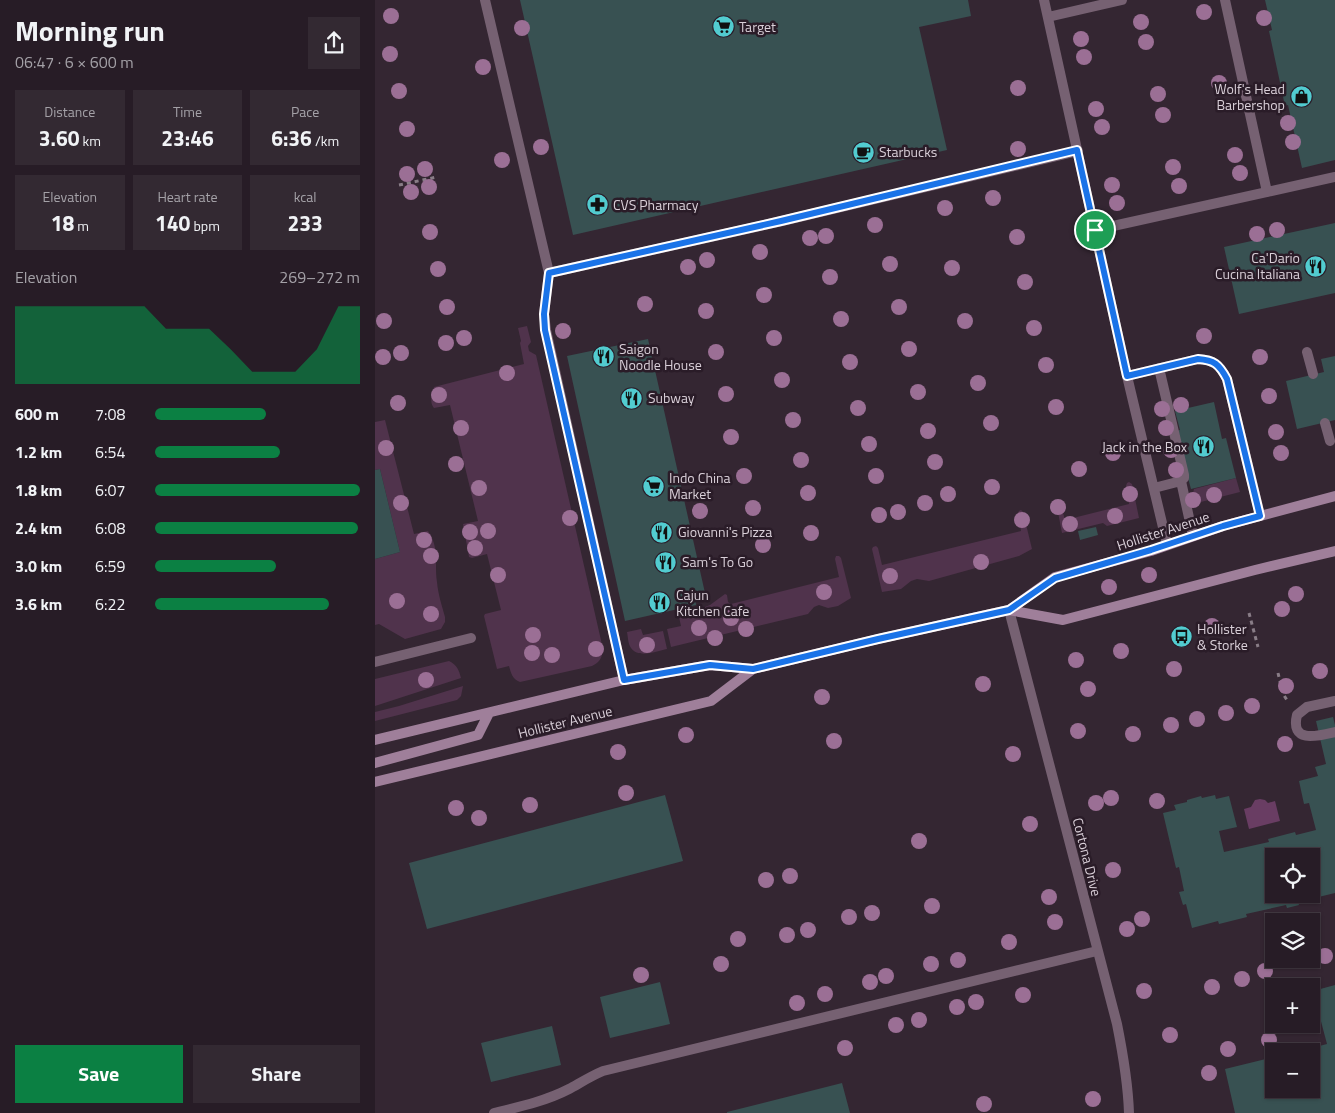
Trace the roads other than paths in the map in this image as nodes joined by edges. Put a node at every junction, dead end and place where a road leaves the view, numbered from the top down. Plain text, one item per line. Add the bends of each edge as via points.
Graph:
1 (485, 0) edge
2 (1044, 0) edge
3 (1122, 0) edge
4 (1225, 0) edge
5 (1048, 16) junction
6 (1077, 150) junction
7 (1335, 177) edge
8 (1267, 192) junction
9 (1095, 230) junction
10 (549, 273) junction
11 (1307, 352) dead end
12 (1159, 368) junction
13 (1313, 374) dead end
14 (1127, 376) junction
15 (1325, 423) dead end
16 (1330, 440) dead end
17 (1181, 481) junction
18 (1153, 488) junction
19 (1335, 496) edge
20 (1260, 516) junction
21 (1193, 536) junction
22 (1167, 544) junction
23 (1335, 552) edge
24 (1009, 610) junction
25 (471, 638) dead end
26 (375, 662) edge
27 (753, 669) junction
28 (624, 680) junction
29 (1335, 701) edge
30 (489, 713) junction
31 (1335, 732) edge
32 (375, 740) edge
33 (375, 763) edge
34 (375, 782) edge
35 (1097, 951) junction
36 (494, 1113) edge
37 (1129, 1113) edge

1 - 10 street
2 - 5 street
3 - 5 street
4 - 8 street
5 - 6 street
6 - 9 street
6 - 10 street
7 - 8 street
8 - 9 street
9 - 14 street
10 - 28 street via 545,330
11 - 13 street
12 - 14 street
12 - 17 street via 1184,475
12 - 20 street via 1208,359 1222,370 1227,379
14 - 18 street
15 - 16 street
17 - 18 street
17 - 21 street
18 - 22 street
19 - 20 main road, Hollister Avenue
20 - 21 main road, Hollister Avenue
21 - 22 main road, Hollister Avenue
22 - 24 main road, Hollister Avenue via 1055,578
23 - 24 main road, Hollister Avenue via 1063,620
24 - 27 main road, Hollister Avenue
24 - 35 street, Cortona Drive
25 - 26 street
27 - 28 main road, Hollister Avenue via 710,665
27 - 34 main road, Hollister Avenue via 711,701
28 - 30 main road, Hollister Avenue
29 - 31 street via 1307,708 1297,714 1295,720 1302,735 1314,737
30 - 32 main road, Hollister Avenue
30 - 33 main road via 478,735
35 - 36 street via 603,1071 548,1098
35 - 37 street, Cortona Drive via 1123,1054

